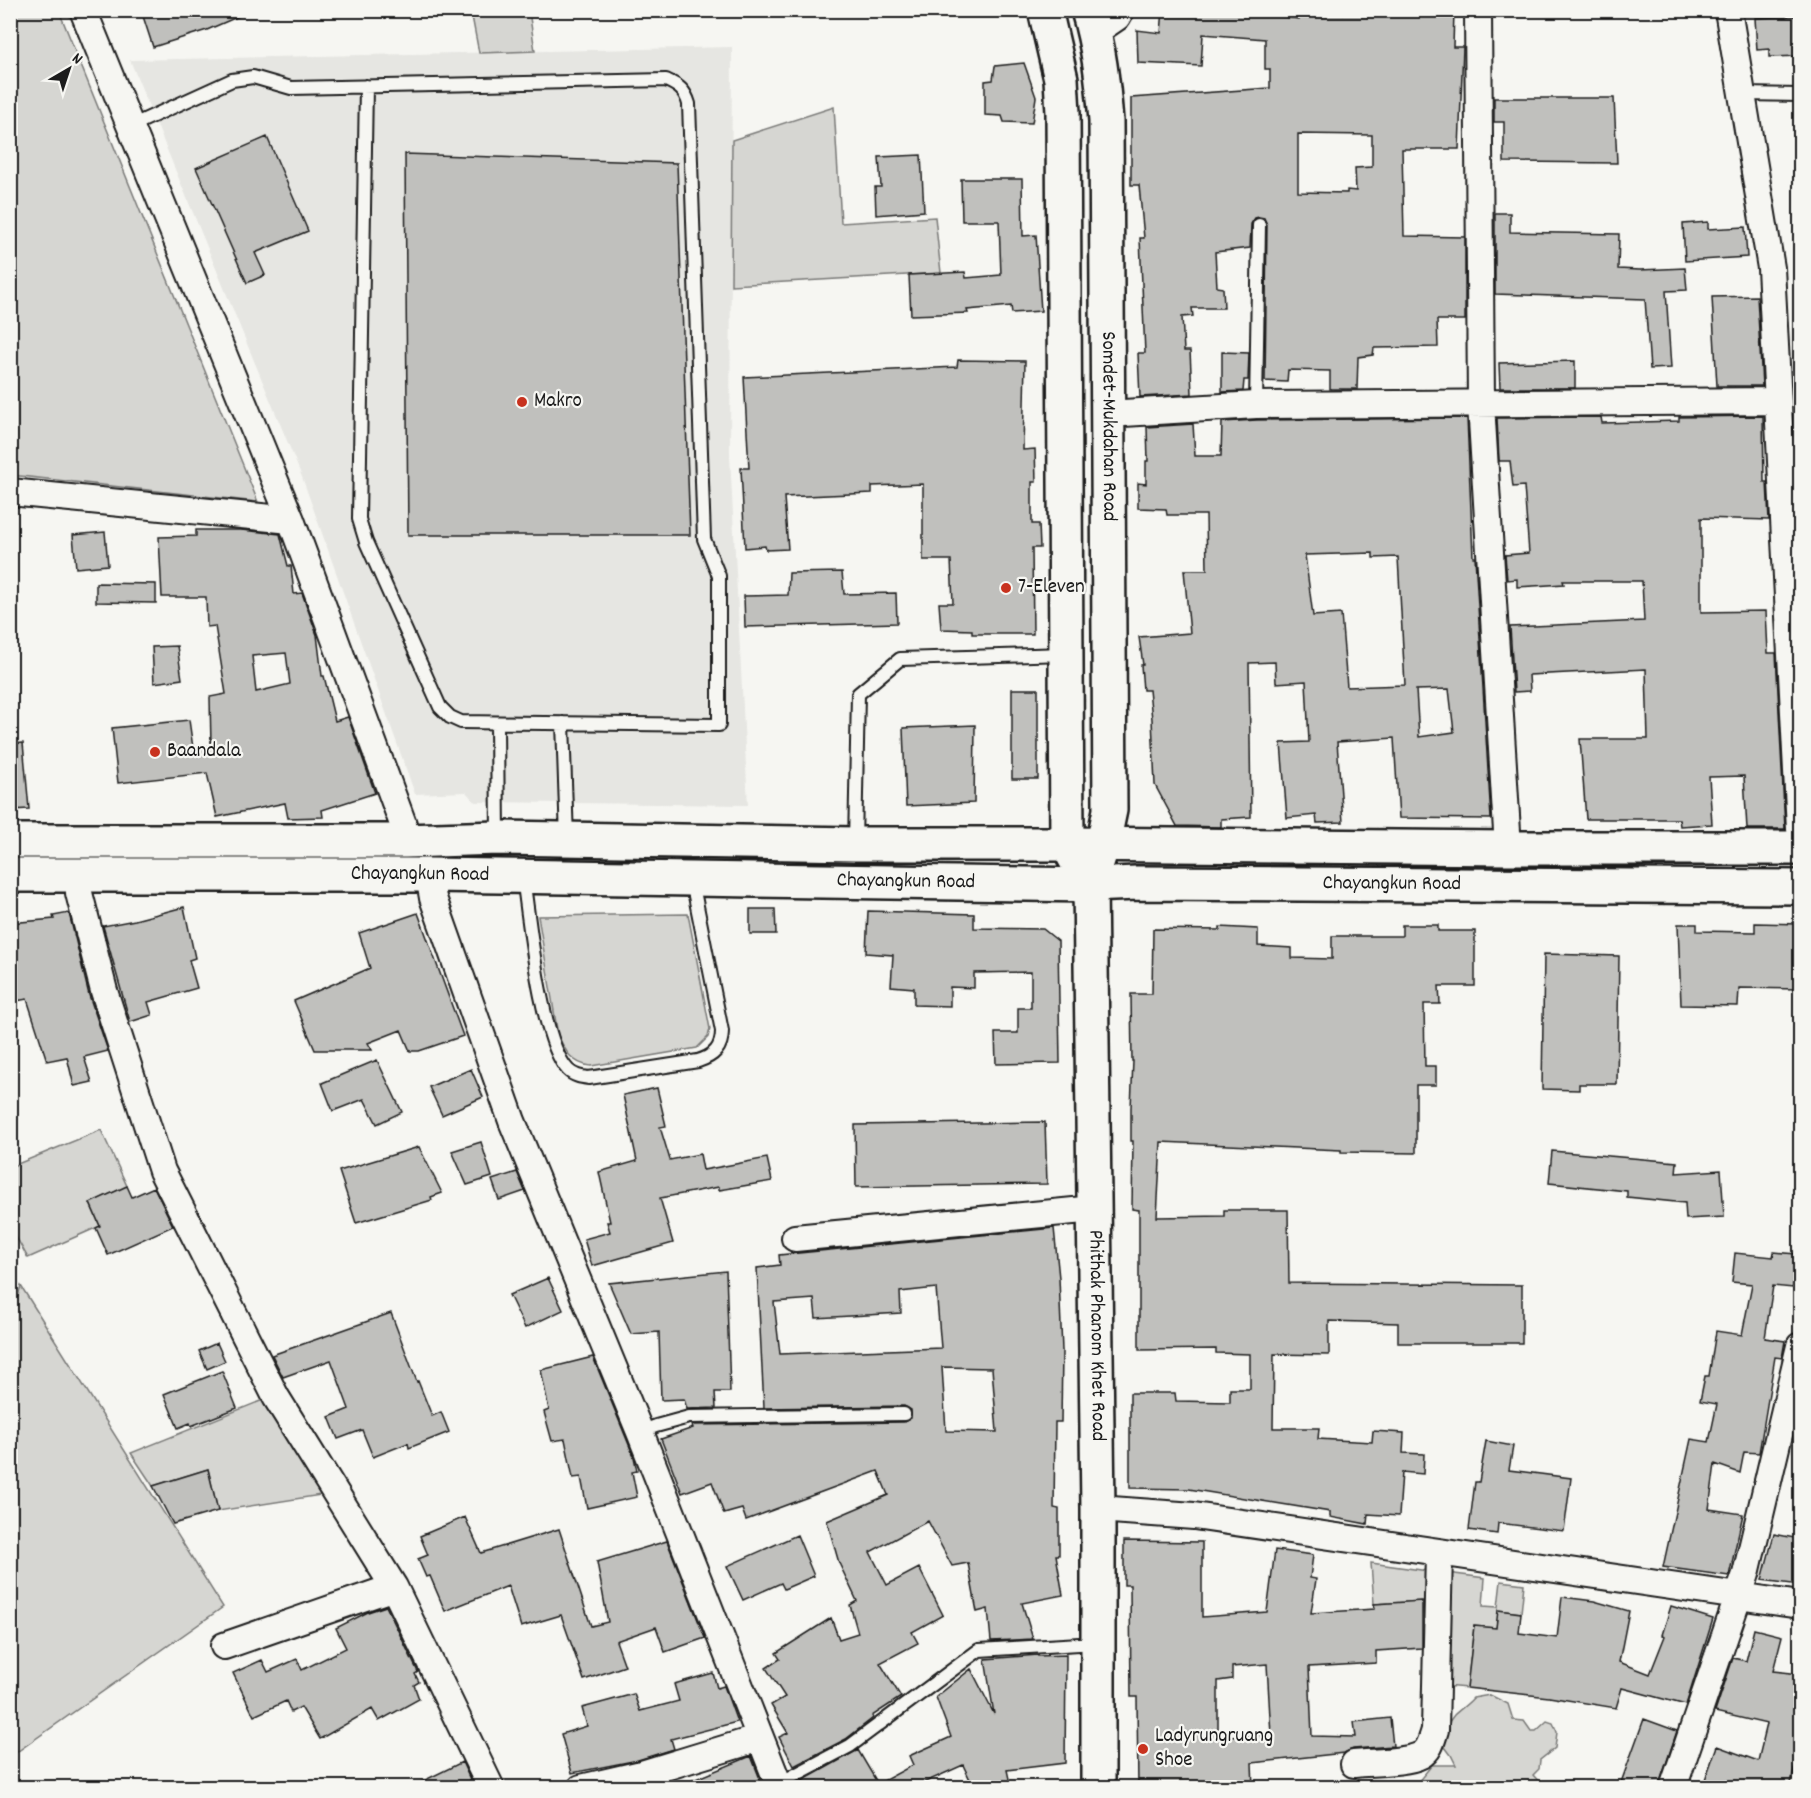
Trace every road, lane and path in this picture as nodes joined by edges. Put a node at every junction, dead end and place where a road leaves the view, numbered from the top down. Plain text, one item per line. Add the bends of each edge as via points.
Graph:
1 (83, 10) edge
2 (1045, 10) edge
3 (1121, 10) edge
4 (1479, 10) edge
5 (1728, 10) edge
6 (1092, 21) edge
7 (366, 86) junction
8 (1743, 94) junction
9 (1800, 95) edge
10 (131, 126) junction
11 (1259, 225) dead end
12 (1778, 401) junction
13 (1481, 404) junction
14 (1256, 405) junction
15 (1107, 414) junction
16 (10, 492) edge
17 (291, 520) junction
18 (1066, 654) junction
19 (497, 723) junction
20 (563, 723) junction
21 (1800, 829) edge
22 (498, 838) junction
23 (567, 839) junction
24 (10, 841) edge
25 (405, 841) junction
26 (855, 844) junction
27 (1067, 844) junction
28 (1103, 844) junction
29 (1508, 848) junction
30 (1800, 848) edge
31 (80, 874) junction
32 (10, 875) edge
33 (429, 875) junction
34 (523, 876) junction
35 (692, 879) junction
36 (1090, 885) junction
37 (1800, 887) edge
38 (1094, 1209) junction
39 (795, 1238) dead end
40 (1800, 1346) edge
41 (904, 1414) dead end
42 (640, 1432) junction
43 (1098, 1509) junction
44 (1439, 1553) junction
45 (394, 1587) junction
46 (1739, 1596) junction
47 (1800, 1605) edge
48 (1098, 1643) junction
49 (224, 1646) dead end
50 (760, 1738) junction
51 (1354, 1764) dead end
52 (779, 1786) edge
53 (492, 1788) edge
54 (581, 1788) edge
55 (1098, 1788) edge
56 (1673, 1788) edge

1 - 10 street
2 - 18 main road, Somdet-Mukdahan Road via 1059,69 1063,113
3 - 6 street via 1117,17
4 - 13 street
5 - 8 street
6 - 15 main road, Somdet-Mukdahan Road via 1103,77 1106,121
7 - 10 lane via 291,88 253,77 232,80
7 - 19 lane via 359,519 440,708 461,722
7 - 20 lane via 666,80 686,92 704,539 719,576 719,725
8 - 9 lane
8 - 12 street via 1771,268
10 - 17 street
11 - 14 lane
12 - 13 street
12 - 21 street
13 - 14 street
13 - 29 street
14 - 15 street
15 - 28 main road, Somdet-Mukdahan Road via 1110,810
16 - 17 street
17 - 25 street via 403,824
18 - 26 lane via 900,659 858,694
18 - 27 main road, Somdet-Mukdahan Road
19 - 20 lane
19 - 22 lane
20 - 23 lane
22 - 23 main road, Chayangkun Road
22 - 25 main road, Chayangkun Road
23 - 26 main road, Chayangkun Road
24 - 25 main road, Chayangkun Road
26 - 27 main road, Chayangkun Road
27 - 28 main road, Chayangkun Road
27 - 36 main road
28 - 29 main road, Chayangkun Road
28 - 36 main road, Somdet-Mukdahan Road
29 - 30 main road, Chayangkun Road
31 - 32 main road, Chayangkun Road
31 - 33 main road, Chayangkun Road
31 - 45 street via 79,893 104,991 162,1171 276,1397
33 - 34 main road, Chayangkun Road
33 - 42 street via 433,898 512,1120
34 - 35 main road, Chayangkun Road
34 - 35 lane via 550,1034 568,1070 589,1078 698,1061 719,1048 722,1031
35 - 36 main road, Chayangkun Road
36 - 37 main road, Chayangkun Road
36 - 38 main road, Phithak Phanom Khet Road
38 - 39 street
38 - 43 main road, Phithak Phanom Khet Road
40 - 46 street
41 - 42 lane via 689,1418
42 - 50 street
43 - 44 street via 1194,1516
43 - 48 main road, Phithak Phanom Khet Road
44 - 46 street
44 - 51 street via 1435,1731 1429,1747 1421,1755 1408,1758
45 - 49 street
45 - 53 street
46 - 47 street
46 - 56 street
48 - 52 lane via 979,1650 850,1746
48 - 55 main road, Phithak Phanom Khet Road
50 - 52 street
50 - 54 street

